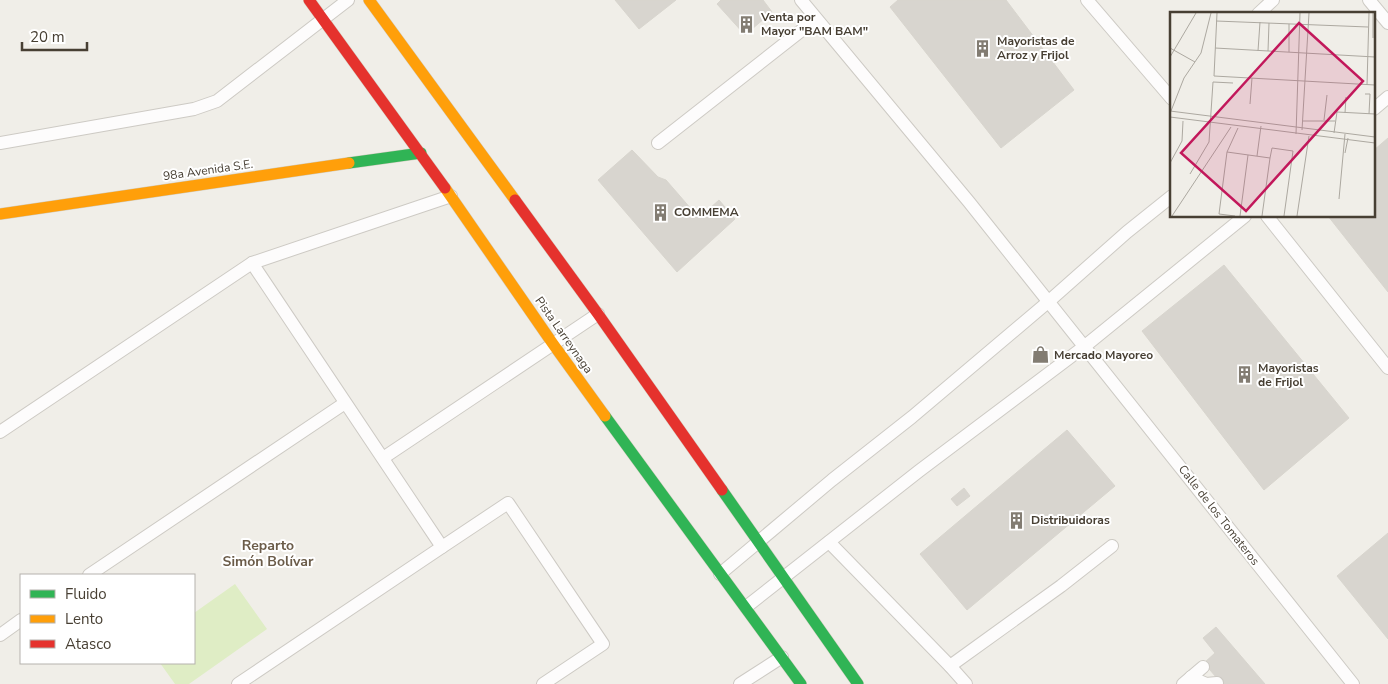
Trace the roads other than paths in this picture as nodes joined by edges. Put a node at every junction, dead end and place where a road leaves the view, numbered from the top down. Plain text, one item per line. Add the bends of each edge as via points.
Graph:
1 (309, 0) edge
2 (348, 0) edge
3 (369, 0) edge
4 (801, 0) edge
5 (1087, 0) edge
6 (1273, 0) edge
7 (1369, 0) edge
8 (1260, 12) edge
9 (1382, 15) edge
10 (816, 18) junction
11 (322, 20) junction
12 (1170, 95) edge
13 (1388, 97) edge
14 (1376, 107) edge
15 (0, 143) edge
16 (658, 143) dead end
17 (421, 153) junction
18 (451, 196) junction
19 (1170, 198) edge
20 (0, 214) edge
21 (1243, 218) edge
22 (1269, 218) edge
23 (252, 263) junction
24 (1048, 302) junction
25 (598, 314) junction
26 (553, 344) junction
27 (1085, 346) junction
28 (1388, 368) edge
29 (346, 403) junction
30 (0, 432) edge
31 (383, 458) junction
32 (829, 542) junction
33 (758, 543) junction
34 (1112, 546) dead end
35 (442, 547) junction
36 (90, 574) edge
37 (720, 574) junction
38 (783, 578) junction
39 (746, 607) junction
40 (20, 621) edge
41 (0, 635) edge
42 (782, 657) junction
43 (950, 666) junction
44 (1203, 667) dead end
45 (1185, 682) edge
46 (1217, 683) dead end
47 (238, 684) edge
48 (543, 684) edge
49 (740, 684) edge
50 (801, 684) edge
51 (858, 684) edge
52 (966, 684) edge
53 (1353, 684) edge

1 - 11 main road, Pista Larreynaga
2 - 11 lane
3 - 25 main road
4 - 10 lane, Calle de los Tomateros
5 - 12 lane
6 - 8 lane
7 - 9 lane
10 - 16 lane
10 - 24 lane, Calle de los Tomateros
11 - 15 lane via 217,101 194,110
11 - 17 main road, Pista Larreynaga
13 - 14 lane
17 - 18 main road, Pista Larreynaga
17 - 20 main road, 98a Avenida S.E.
18 - 23 lane
18 - 26 main road, Pista Larreynaga
19 - 24 lane
21 - 27 lane
22 - 28 lane
23 - 29 lane
23 - 30 lane
24 - 27 lane, Calle de los Tomateros
24 - 33 lane
25 - 26 lane
25 - 33 main road
26 - 31 lane
26 - 37 main road, Pista Larreynaga
27 - 32 lane
27 - 53 lane, Calle de los Tomateros
29 - 31 lane
29 - 36 lane
31 - 35 lane
32 - 38 lane
32 - 43 lane
33 - 37 lane
33 - 38 main road
34 - 43 lane
35 - 47 lane
35 - 48 lane via 508,503 603,644
37 - 39 main road, Pista Larreynaga
38 - 39 lane
38 - 51 main road
39 - 42 main road, Pista Larreynaga
40 - 41 lane
42 - 49 lane
42 - 50 main road, Pista Larreynaga
43 - 52 lane
44 - 45 lane
45 - 46 lane

